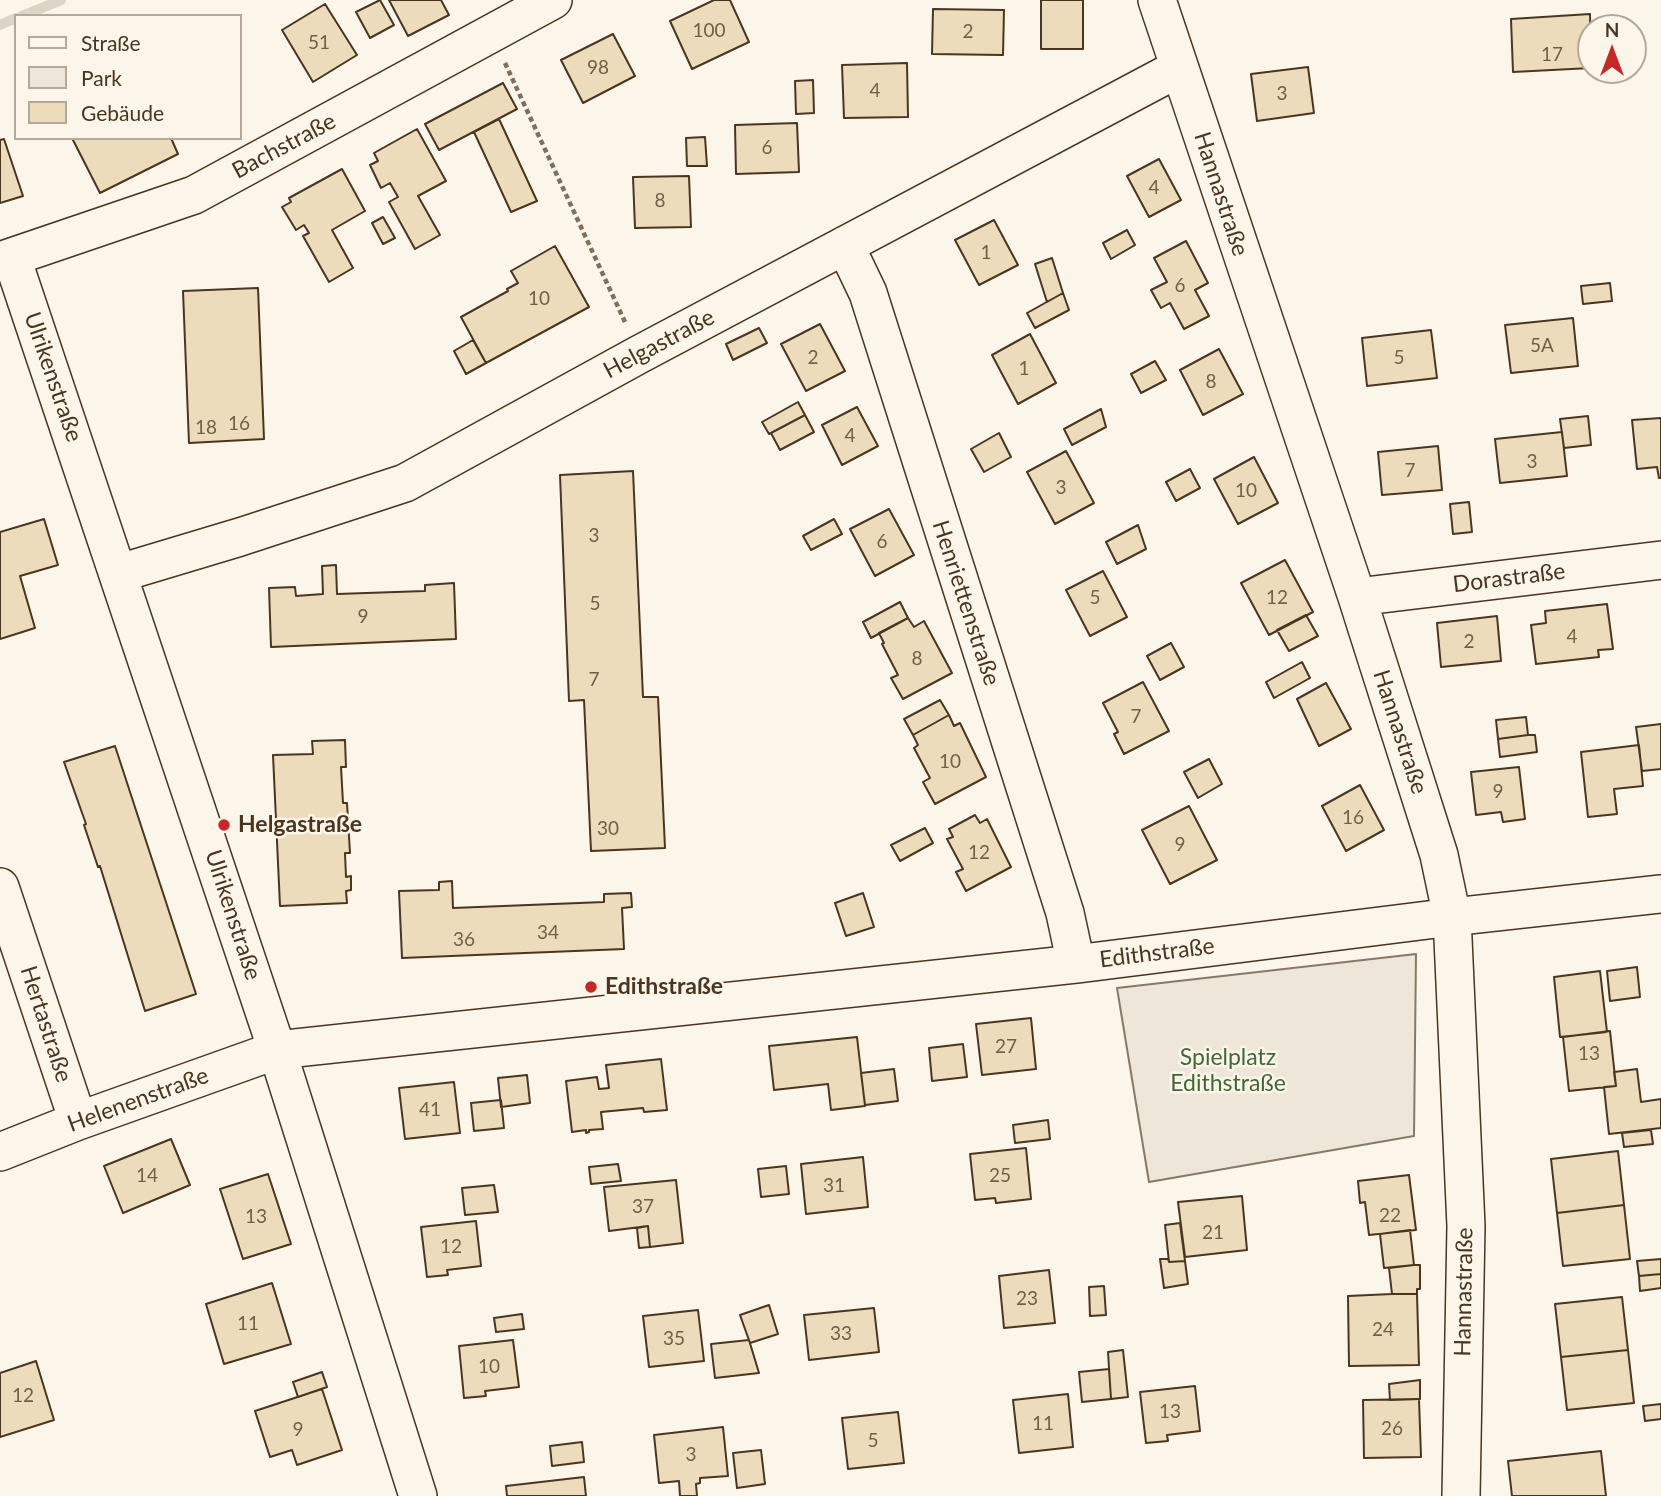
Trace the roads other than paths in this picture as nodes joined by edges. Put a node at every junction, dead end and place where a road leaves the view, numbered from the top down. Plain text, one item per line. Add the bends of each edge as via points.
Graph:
1 (553, 0) edge
2 (1157, 0) edge
3 (1179, 68) junction
4 (845, 245) junction
5 (6, 259) edge
6 (1661, 560) edge
7 (120, 573) junction
8 (1357, 597) junction
9 (0, 887) edge
10 (1661, 894) edge
11 (1452, 916) junction
12 (1076, 964) junction
13 (277, 1050) junction
14 (78, 1121) junction
15 (0, 1152) edge
16 (418, 1496) edge
17 (1461, 1496) edge

1 - 5 street, Bachstraße via 194,195
2 - 3 street, Hannastraße
3 - 4 street, Helgastraße
3 - 8 street, Hannastraße
4 - 7 street, Helgastraße via 405,483
4 - 12 street, Henriettenstraße via 868,293 1065,913
5 - 7 street, Ulrikenstraße
6 - 8 street, Dorastraße
7 - 13 street, Ulrikenstraße
8 - 11 street, Hannastraße via 1439,855
9 - 14 street, Hertastraße
10 - 11 street, Edithstraße
11 - 12 street, Edithstraße
11 - 17 street, Hannastraße via 1466,1226
12 - 13 street, Edithstraße
13 - 14 street, Helenenstraße
13 - 16 street, Ulrikenstraße
14 - 15 street, Helenenstraße

